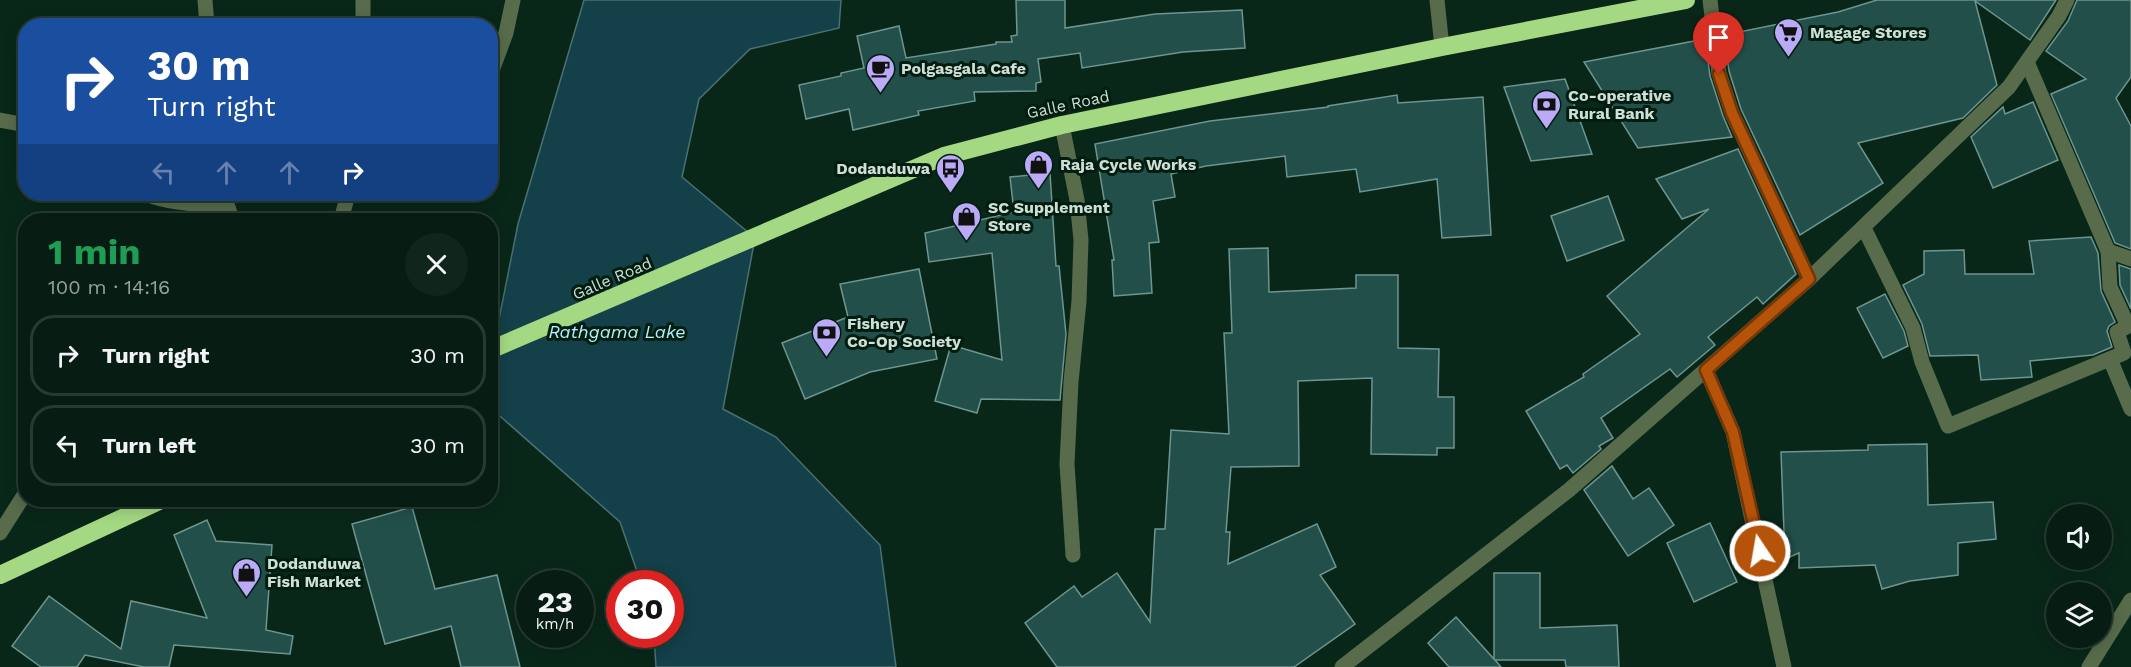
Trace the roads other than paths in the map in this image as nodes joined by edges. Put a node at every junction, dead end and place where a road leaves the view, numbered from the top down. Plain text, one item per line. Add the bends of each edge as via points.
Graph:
1 (205, 0) edge
2 (363, 0) edge
3 (513, 0) edge
4 (1437, 0) edge
5 (1686, 0) edge
6 (1710, 0) edge
7 (2067, 0) edge
8 (206, 18) edge
9 (363, 18) edge
10 (1442, 47) junction
11 (498, 54) edge
12 (2027, 62) junction
13 (0, 120) edge
14 (18, 123) edge
15 (1062, 124) junction
16 (197, 201) edge
17 (230, 213) edge
18 (1863, 228) junction
19 (2108, 251) junction
20 (2131, 259) edge
21 (1809, 279) junction
22 (498, 347) edge
23 (2110, 359) junction
24 (1706, 370) junction
25 (2131, 409) edge
26 (18, 505) edge
27 (139, 507) edge
28 (0, 533) edge
29 (1073, 555) dead end
30 (0, 574) edge
31 (2131, 600) edge
32 (1342, 667) edge
33 (1784, 667) edge
34 (2089, 667) edge

1 - 8 street
2 - 9 street
3 - 11 street
4 - 10 street
5 - 10 highway, Galle Road
6 - 21 street via 1719,74 1732,113
7 - 12 street
10 - 15 highway, Galle Road
12 - 18 street via 2009,87
12 - 19 street
13 - 14 street
15 - 22 highway, Galle Road via 944,156
15 - 29 street via 1081,240 1067,464
16 - 17 street via 228,207
18 - 21 street
18 - 23 street via 1913,328 1948,426
19 - 20 street
19 - 23 street via 2110,287 2128,326 2117,332 2124,353
21 - 24 street
23 - 25 street
24 - 32 street via 1569,490
24 - 33 street via 1733,432
26 - 28 street
27 - 30 highway
31 - 34 street

